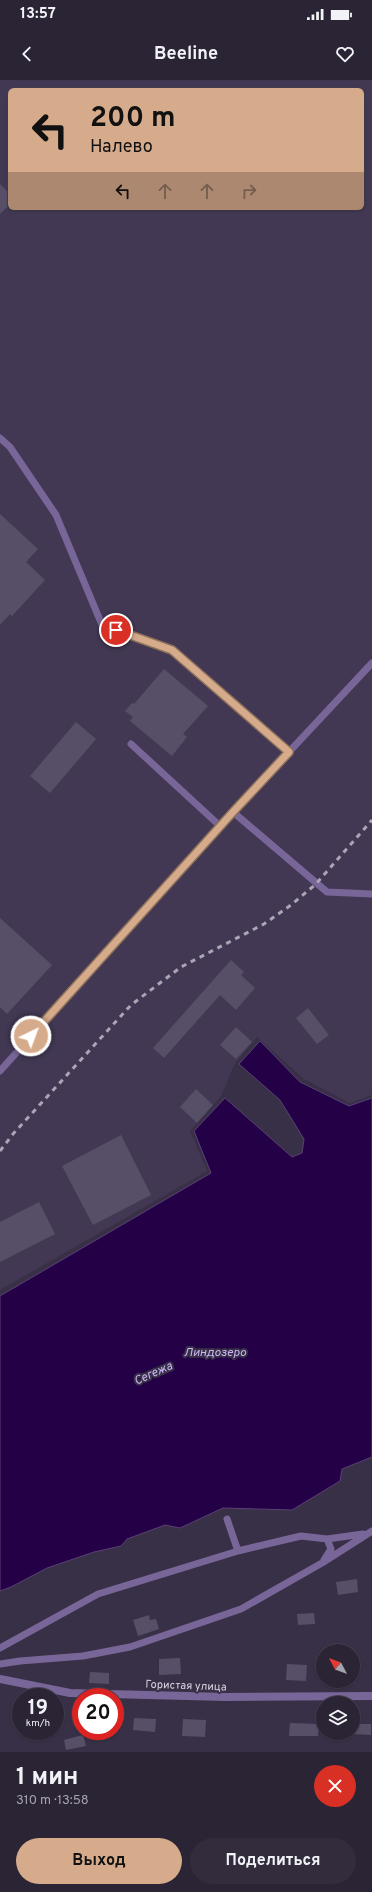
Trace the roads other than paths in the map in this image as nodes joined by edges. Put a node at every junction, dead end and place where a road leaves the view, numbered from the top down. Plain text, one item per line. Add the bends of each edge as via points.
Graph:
1 (0, 438) edge
2 (372, 663) edge
3 (131, 744) dead end
4 (289, 752) junction
5 (233, 812) junction
6 (220, 826) junction
7 (372, 894) edge
8 (0, 1071) edge
9 (227, 1519) dead end
10 (369, 1532) edge
11 (327, 1539) junction
12 (238, 1552) junction
13 (322, 1563) junction
14 (0, 1648) edge
15 (0, 1664) edge
16 (0, 1679) edge
17 (372, 1696) edge

1 - 4 lane via 10,447 56,515 102,625 172,650
2 - 4 lane
3 - 6 lane
4 - 5 lane
5 - 6 lane
5 - 7 lane via 328,892
6 - 8 lane
9 - 12 lane
10 - 11 lane
10 - 13 lane
11 - 12 lane via 301,1536
11 - 13 lane via 331,1549
12 - 14 lane via 98,1594
13 - 15 lane via 241,1609 130,1647 83,1656
16 - 17 street, Гористая улица via 70,1693 226,1697

